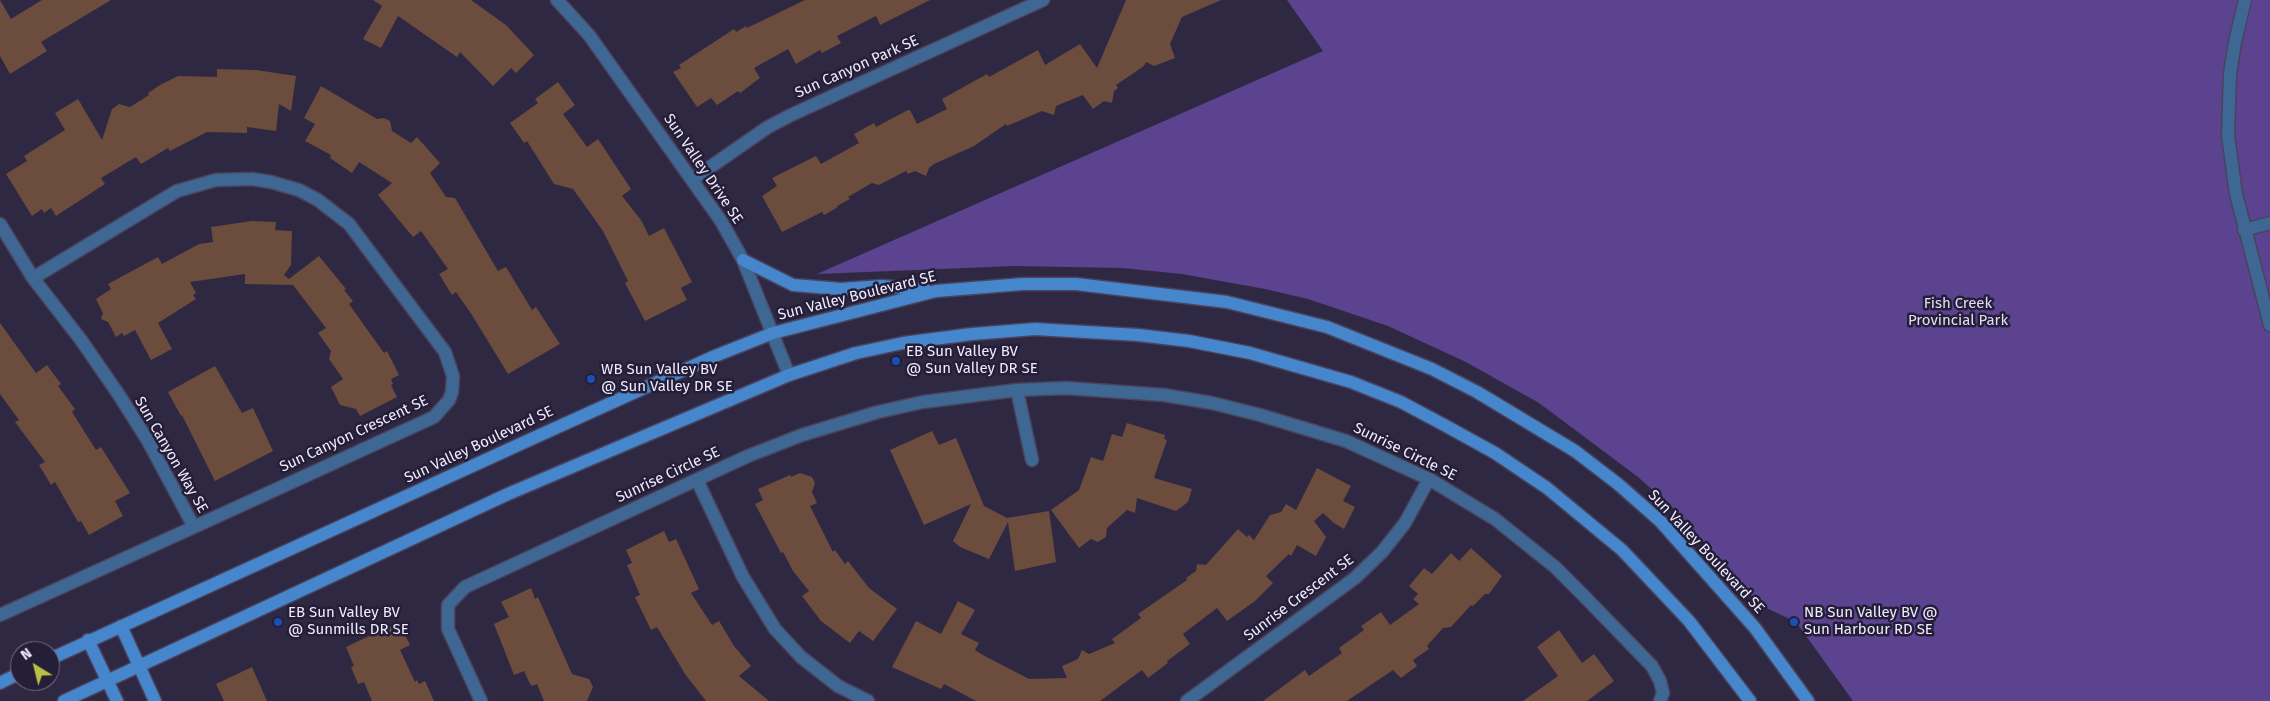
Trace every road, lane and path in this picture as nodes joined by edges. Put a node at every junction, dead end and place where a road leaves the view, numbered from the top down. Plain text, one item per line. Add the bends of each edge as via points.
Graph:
1 (557, 0) edge
2 (1043, 0) edge
3 (2246, 0) edge
4 (693, 179) junction
5 (2270, 223) edge
6 (0, 224) edge
7 (2244, 230) junction
8 (743, 260) junction
9 (33, 278) junction
10 (936, 291) junction
11 (2270, 325) edge
12 (773, 333) junction
13 (789, 375) junction
14 (1017, 390) junction
15 (1032, 460) dead end
16 (1429, 479) junction
17 (697, 480) junction
18 (194, 527) junction
19 (0, 615) edge
20 (120, 626) junction
21 (88, 640) junction
22 (60, 654) edge
23 (139, 666) junction
24 (108, 681) junction
25 (64, 701) edge
26 (117, 701) edge
27 (155, 701) edge
28 (481, 701) edge
29 (868, 701) edge
30 (1187, 701) edge
31 (1660, 701) edge
32 (1750, 701) edge
33 (1808, 701) edge

1 - 4 street, Sun Valley Drive SE via 589,35
2 - 4 street, Sun Canyon Park SE via 791,115 768,127
3 - 7 street via 2232,57 2228,118 2232,171
4 - 8 street, Sun Valley Drive SE
5 - 7 street
6 - 9 street, Sun Canyon Way SE
7 - 11 street
8 - 10 main road via 802,287 882,286
8 - 12 street, Sun Valley Drive SE
9 - 18 street, Sun Canyon Way SE via 119,395
9 - 18 street, Sun Canyon Crescent SE via 177,191 216,180 271,182 299,190 318,200 349,224 444,352 453,376 452,392 434,417
10 - 12 main road, Sun Valley Boulevard SE
10 - 33 main road, Sun Valley Boulevard SE via 1023,284 1076,284 1227,302 1327,327 1432,369 1529,422 1618,484 1660,522 1725,592
12 - 13 street, Sun Valley Drive SE
12 - 20 main road, Sun Valley Boulevard SE via 715,356
13 - 23 main road via 508,494
13 - 32 main road via 856,353 903,343 1034,329 1189,341 1250,353 1352,382 1401,402 1495,453 1587,519 1689,620
14 - 15 street
14 - 16 street, Sunrise Circle SE via 1115,390 1212,403 1346,441
14 - 17 street, Sunrise Circle SE via 970,394 878,412 802,435
16 - 30 street, Sunrise Crescent SE via 1404,523 1382,552 1355,578
16 - 31 street, Sunrise Circle SE via 1495,519 1575,587 1652,666 1663,693
17 - 28 street, Sunrise Circle SE via 459,593 448,605 448,629
17 - 29 street via 743,577 775,630 801,657 838,686
18 - 19 street, Sun Canyon Way SE
20 - 21 main road, Sun Valley Boulevard SE
20 - 23 main road
21 - 22 main road, Sun Valley Boulevard SE
21 - 24 main road
23 - 24 main road
23 - 27 main road
24 - 25 main road
24 - 26 main road

